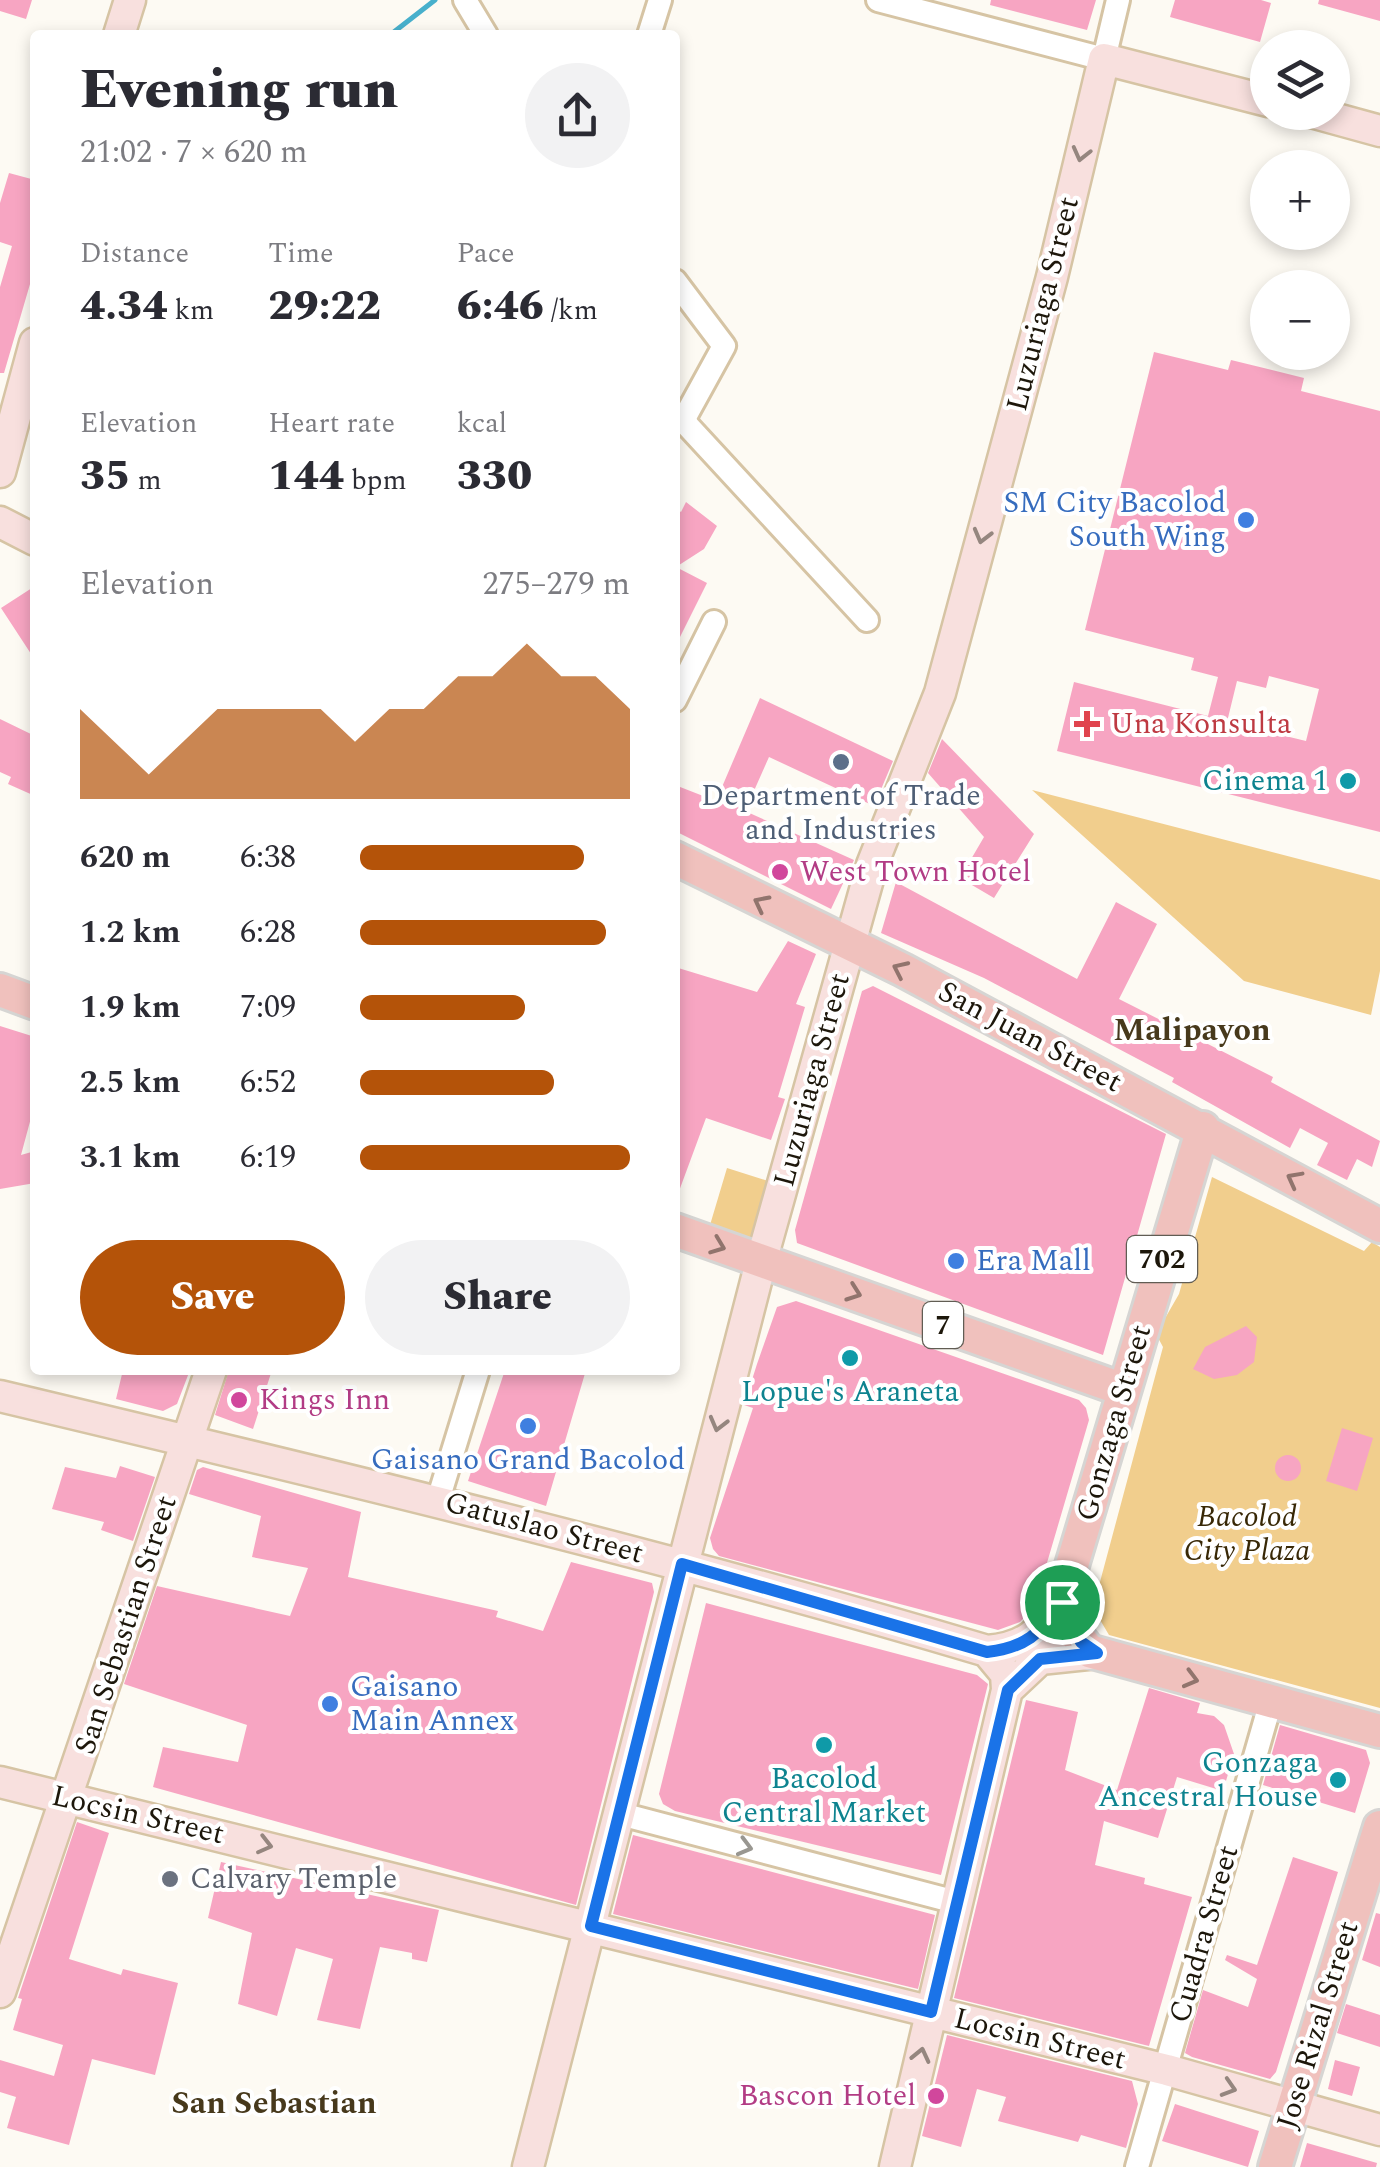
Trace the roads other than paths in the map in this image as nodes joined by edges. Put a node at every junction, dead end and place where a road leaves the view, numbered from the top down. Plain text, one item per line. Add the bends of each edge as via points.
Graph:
1 (130, 0) edge
2 (465, 0) edge
3 (660, 0) edge
4 (878, 0) edge
5 (1118, 0) edge
6 (120, 30) edge
7 (483, 30) edge
8 (651, 30) edge
9 (1104, 59) junction
10 (1250, 96) edge
11 (1350, 122) edge
12 (1380, 130) edge
13 (680, 288) edge
14 (30, 362) edge
15 (0, 472) edge
16 (0, 522) edge
17 (30, 537) edge
18 (867, 620) dead end
19 (714, 622) dead end
20 (680, 690) edge
21 (680, 861) edge
22 (848, 946) junction
23 (0, 990) edge
24 (30, 1000) edge
25 (1203, 1128) junction
26 (1380, 1226) edge
27 (680, 1232) edge
28 (761, 1262) junction
29 (209, 1375) edge
30 (476, 1375) edge
31 (1124, 1390) junction
32 (0, 1396) edge
33 (188, 1440) junction
34 (438, 1500) junction
35 (682, 1564) junction
36 (1062, 1602) junction
37 (987, 1652) junction
38 (1097, 1653) junction
39 (1008, 1690) junction
40 (1271, 1701) junction
41 (1380, 1731) edge
42 (0, 1782) edge
43 (68, 1798) junction
44 (617, 1813) junction
45 (1380, 1826) edge
46 (956, 1902) junction
47 (591, 1926) junction
48 (0, 1992) edge
49 (931, 2012) junction
50 (1167, 2070) junction
51 (1292, 2107) junction
52 (1380, 2130) edge
53 (528, 2167) edge
54 (895, 2167) edge
55 (1137, 2167) edge
56 (1275, 2167) edge

1 - 6 street
2 - 7 street
3 - 8 street
4 - 9 street
5 - 9 street, Luzuriaga Street
9 - 10 street
9 -> 22 street, Luzuriaga Street via 951,655
11 - 12 street
13 - 18 street via 724,346 686,425
14 - 15 street
16 - 17 street
19 - 20 street
22 -> 21 main road, San Juan Street
25 -> 22 main road, San Juan Street
22 - 28 street, Luzuriaga Street
23 - 24 main road
26 -> 25 main road, San Juan Street
25 - 31 main road, Gonzaga Street / 702
27 -> 28 main road, 7
28 -> 31 main road, 7
28 -> 35 street, Luzuriaga Street
29 - 33 street, San Sebastian Street
30 - 34 street
31 - 36 main road, Gonzaga Street
32 - 33 street, Gatuslao Street
33 - 34 street, Gatuslao Street
33 - 43 street, San Sebastian Street
34 - 35 street, Gatuslao Street
35 - 37 street, Gatuslao Street
35 - 44 street, Luzuriaga Street
36 - 37 street via 1023,1645
36 - 38 main road via 1081,1642
37 - 39 street via 1006,1674
38 - 39 street via 1040,1659
38 -> 40 main road
39 - 46 street
40 - 41 main road
40 - 50 street, Cuadra Street
42 - 43 street, Locsin Street
43 -> 47 street, Locsin Street
43 - 48 street, San Sebastian Street
44 -> 46 street
44 - 47 street, Luzuriaga Street
45 - 51 main road, Jose Rizal Street
46 - 49 street
47 - 49 street, Locsin Street
47 - 53 street, Luzuriaga Street
49 - 50 street, Locsin Street
54 -> 49 street
50 -> 51 street, Locsin Street
50 - 55 street, Cuadra Street
51 - 52 street, Locsin Street
51 - 56 main road, Jose Rizal Street

